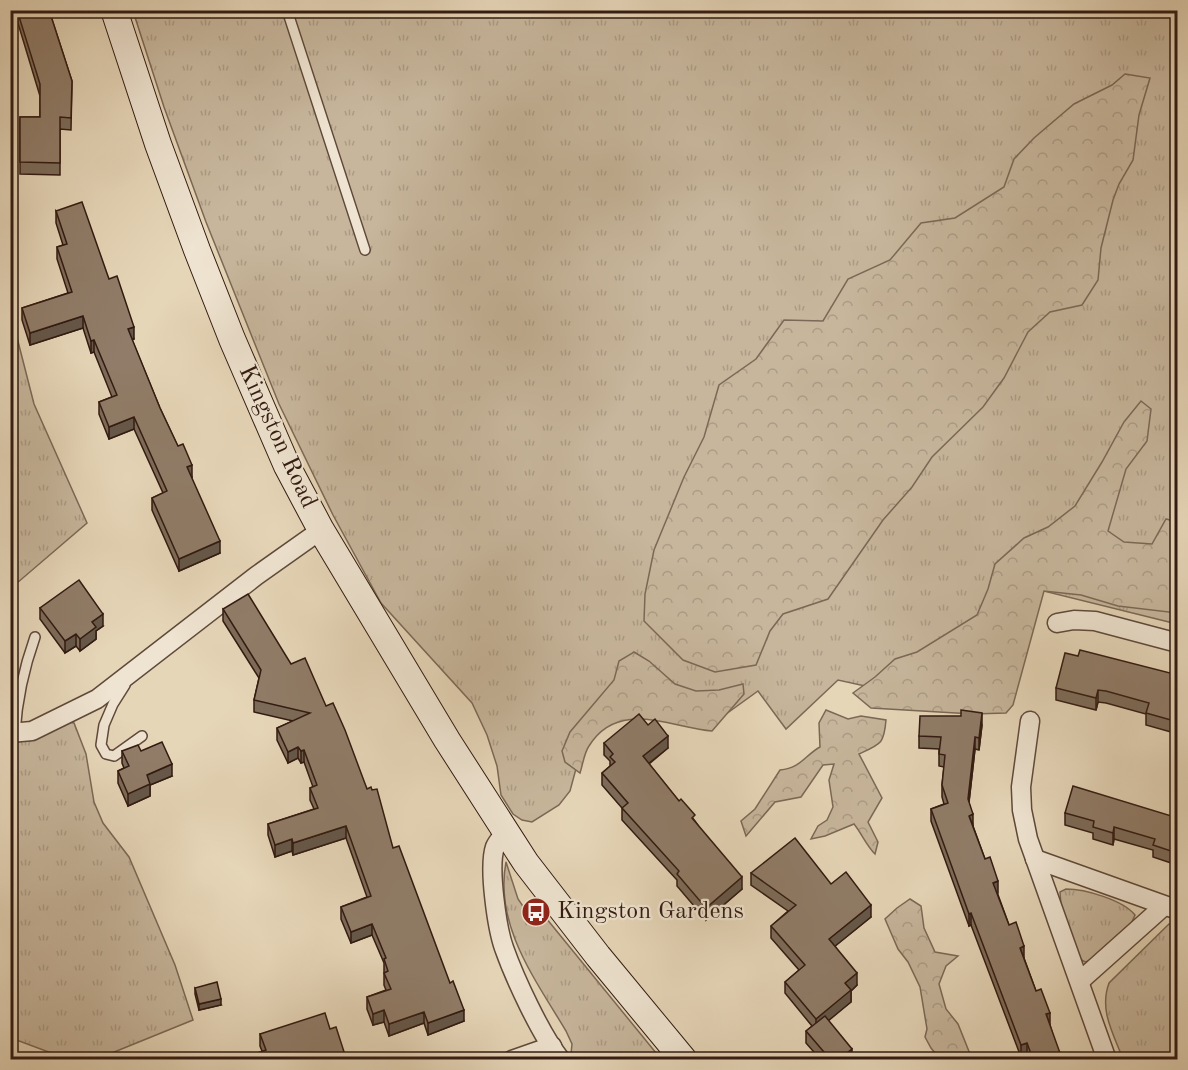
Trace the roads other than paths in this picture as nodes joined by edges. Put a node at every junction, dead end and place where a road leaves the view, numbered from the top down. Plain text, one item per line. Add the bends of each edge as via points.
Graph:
1 (114, 10) edge
2 (287, 10) edge
3 (365, 250) dead end
4 (321, 530) junction
5 (1057, 623) dead end
6 (35, 637) dead end
7 (1178, 643) edge
8 (124, 678) junction
9 (1030, 721) dead end
10 (13, 733) edge
11 (142, 736) dead end
12 (505, 832) junction
13 (1035, 859) junction
14 (1171, 908) edge
15 (1080, 981) junction
16 (557, 1053) edge
17 (512, 1059) edge
18 (684, 1059) edge
19 (1107, 1059) edge

1 - 4 main road, Kingston Road via 210,284 287,466
2 - 3 lane
4 - 8 street
4 - 12 main road, Kingston Road
5 - 7 street via 1095,621
6 - 10 lane
8 - 10 street via 97,699 32,731
8 - 11 lane via 125,685 104,725 101,745 106,754 114,756
9 - 13 street via 1021,787 1022,810
12 - 16 street via 495,846 493,860 503,947
12 - 18 main road, Kingston Road via 591,947
13 - 14 street
13 - 15 street
14 - 15 street
15 - 19 street
16 - 17 street

